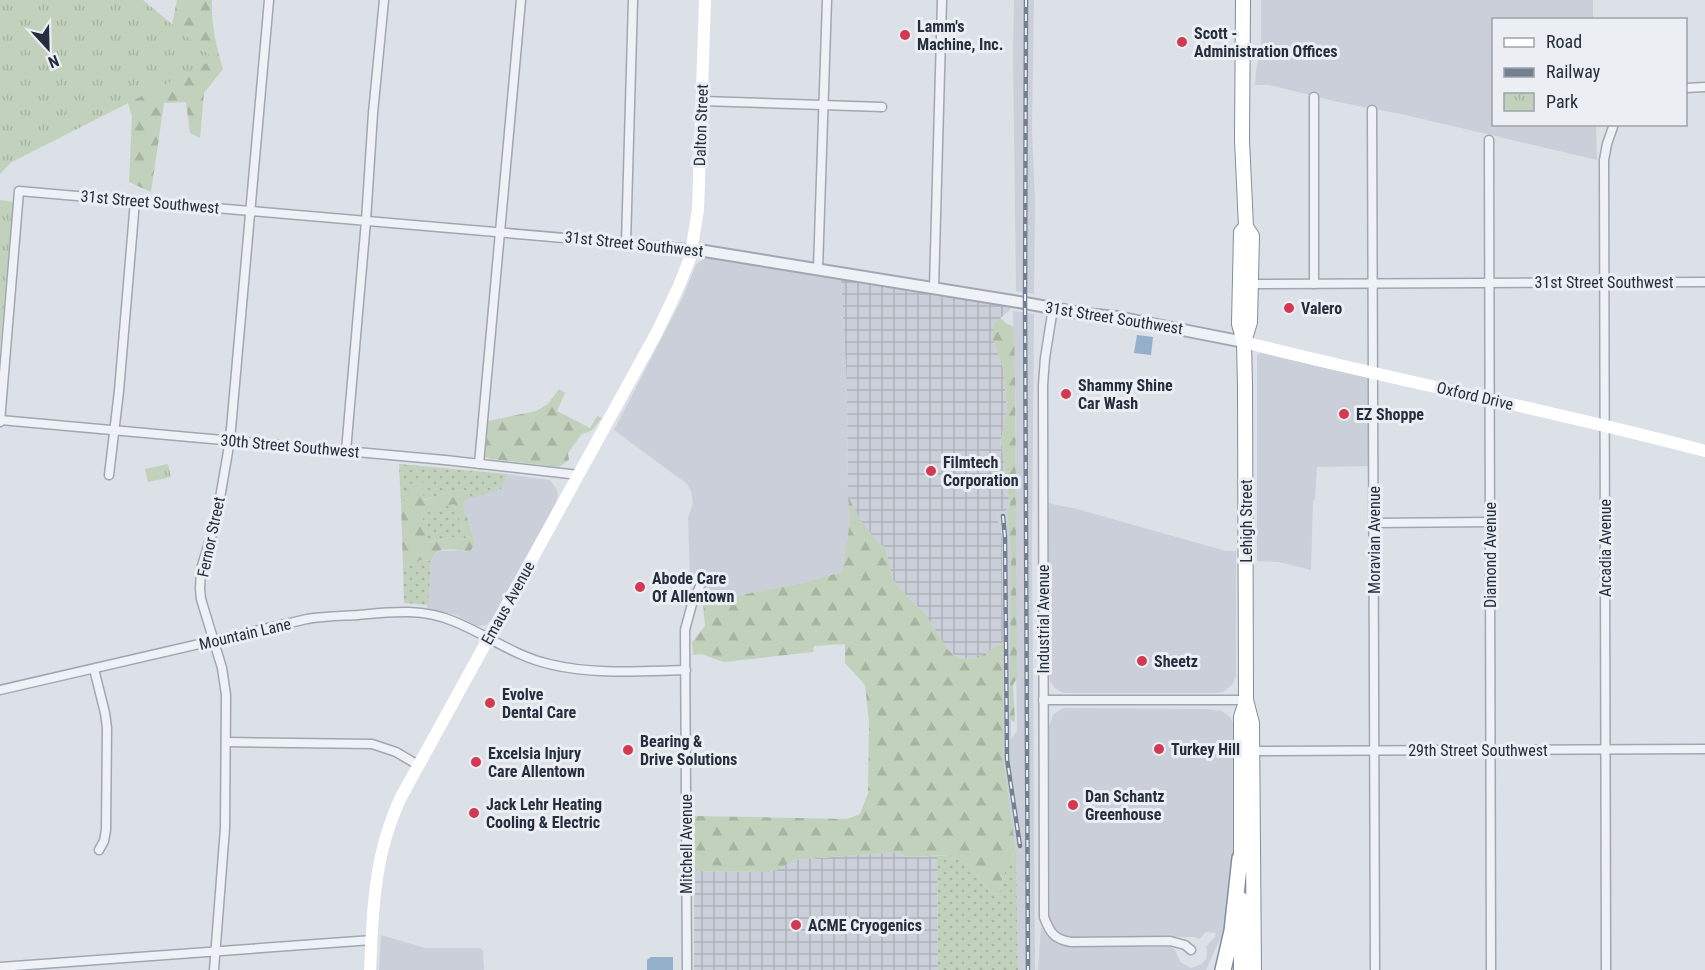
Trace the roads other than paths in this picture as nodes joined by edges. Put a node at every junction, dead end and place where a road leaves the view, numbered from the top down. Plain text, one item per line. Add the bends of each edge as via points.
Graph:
1 (269, 0) edge
2 (384, 0) edge
3 (521, 0) edge
4 (633, 0) edge
5 (705, 0) edge
6 (826, 0) edge
7 (942, 0) edge
8 (1243, 0) edge
9 (1705, 87) edge
10 (1687, 88) edge
11 (1314, 97) dead end
12 (702, 101) junction
13 (824, 105) junction
14 (882, 107) dead end
15 (1372, 110) dead end
16 (1613, 126) edge
17 (1489, 140) dead end
18 (135, 201) junction
19 (251, 211) junction
20 (366, 220) junction
21 (1246, 227) junction
22 (499, 232) junction
23 (626, 243) junction
24 (692, 249) junction
25 (818, 269) junction
26 (1604, 282) junction
27 (1705, 282) edge
28 (1489, 283) junction
29 (1250, 284) junction
30 (1314, 284) junction
31 (1373, 284) junction
32 (934, 288) junction
33 (1053, 308) junction
34 (1244, 342) junction
35 (1373, 373) junction
36 (1489, 399) junction
37 (0, 420) edge
38 (1604, 426) junction
39 (115, 430) junction
40 (230, 440) junction
41 (346, 451) junction
42 (1705, 451) edge
43 (479, 464) junction
44 (579, 475) junction
45 (109, 476) dead end
46 (1490, 522) junction
47 (1374, 523) junction
48 (704, 577) dead end
49 (489, 639) junction
50 (215, 642) junction
51 (94, 669) junction
52 (686, 670) junction
53 (0, 690) edge
54 (1043, 700) junction
55 (1246, 700) junction
56 (226, 742) junction
57 (1605, 749) junction
58 (1705, 749) edge
59 (1375, 750) junction
60 (1490, 750) junction
61 (1252, 751) junction
62 (418, 765) junction
63 (99, 850) dead end
64 (1240, 858) junction
65 (372, 940) junction
66 (1191, 950) dead end
67 (216, 951) junction
68 (0, 958) edge
69 (0, 968) edge
70 (214, 970) edge
71 (370, 970) edge
72 (687, 970) edge
73 (1223, 970) edge
74 (1241, 970) edge
75 (1254, 970) edge
76 (1376, 970) edge
77 (1491, 970) edge
78 (1606, 970) edge

1 - 19 street, Fernor Street
2 - 20 street
3 - 22 street
4 - 23 street
5 - 12 main road, Dalton Street
6 - 13 street
7 - 32 street
8 - 21 highway, Lehigh Street
9 - 10 street
11 - 30 street
12 - 13 street
12 - 24 main road, Dalton Street via 698,210
13 - 14 street
13 - 25 street
15 - 31 street, Moravian Avenue
16 - 26 street, Arcadia Avenue via 1604,160
17 - 28 street, Diamond Avenue
18 - 19 street, 31st Street Southwest
18 - 37 street, 31st Street Southwest via 19,191
18 - 39 street
19 - 20 street, 31st Street Southwest
19 - 40 street, Fernor Street
20 - 22 street, 31st Street Southwest
20 - 41 street
21 - 29 highway, Lehigh Street via 1252,236
21 - 34 highway, Lehigh Street via 1241,232 1239,294 1239,324
22 - 23 street, 31st Street Southwest
22 - 43 street
23 - 24 street, 31st Street Southwest
24 - 25 street, 31st Street Southwest
24 - 44 main road, Emaus Avenue via 657,332
25 - 32 street, 31st Street Southwest
26 - 27 street, 31st Street Southwest
26 - 28 street, 31st Street Southwest
26 - 38 street, Arcadia Avenue
28 - 31 street, 31st Street Southwest
28 - 36 street, Diamond Avenue
29 - 30 street, 31st Street Southwest
29 - 34 highway, Lehigh Street via 1250,322
30 - 31 street, 31st Street Southwest
31 - 35 street, Moravian Avenue
32 - 33 street, 31st Street Southwest
33 - 34 street, 31st Street Southwest
33 - 54 street, Industrial Avenue via 1043,386
34 - 35 main road, Oxford Drive
34 - 55 highway, Lehigh Street
35 - 36 main road, Oxford Drive
35 - 47 street, Moravian Avenue
36 - 38 main road, Oxford Drive
36 - 46 street, Diamond Avenue
37 - 39 street, 30th Street Southwest
38 - 42 main road, Oxford Drive
38 - 57 street, Arcadia Avenue
39 - 40 street, 30th Street Southwest
39 - 45 street
40 - 41 street, 30th Street Southwest
40 - 50 street, Fernor Street via 216,521 201,569 201,599
41 - 43 street, 30th Street Southwest
43 - 44 street, 30th Street Southwest
44 - 49 main road, Emaus Avenue
46 - 47 street
46 - 60 street, Diamond Avenue
47 - 59 street, Moravian Avenue
48 - 52 street, Mitchell Avenue via 685,630
49 - 50 street, Mountain Lane via 444,617 404,611 307,619
49 - 52 street via 527,657 568,668
49 - 62 main road, Emaus Avenue
50 - 51 street, Mountain Lane
50 - 56 street, Fernor Street via 225,687
51 - 53 street, Mountain Lane
51 - 63 street via 107,728 106,830
52 - 72 street, Mitchell Avenue
54 - 55 street
54 - 66 street, Industrial Avenue via 1043,895 1049,930 1059,940 1071,942 1170,941
55 - 61 highway, Lehigh Street via 1252,723
55 - 64 highway, Lehigh Street via 1241,717
56 - 62 street via 372,744
56 - 67 street, Fernor Street via 225,828
57 - 58 street, 29th Street Southwest
57 - 60 street, 29th Street Southwest
57 - 78 street, Arcadia Avenue
59 - 60 street, 29th Street Southwest
59 - 61 street, 29th Street Southwest
59 - 76 street, Moravian Avenue
60 - 77 street, Diamond Avenue
61 - 75 highway, Lehigh Street
62 - 65 main road, Emaus Avenue via 400,799 382,849
64 - 73 highway via 1232,931
64 - 74 highway, Lehigh Street
65 - 67 street
65 - 71 main road, Emaus Avenue
67 - 69 street
67 - 70 street, Fernor Street
68 - 69 street

